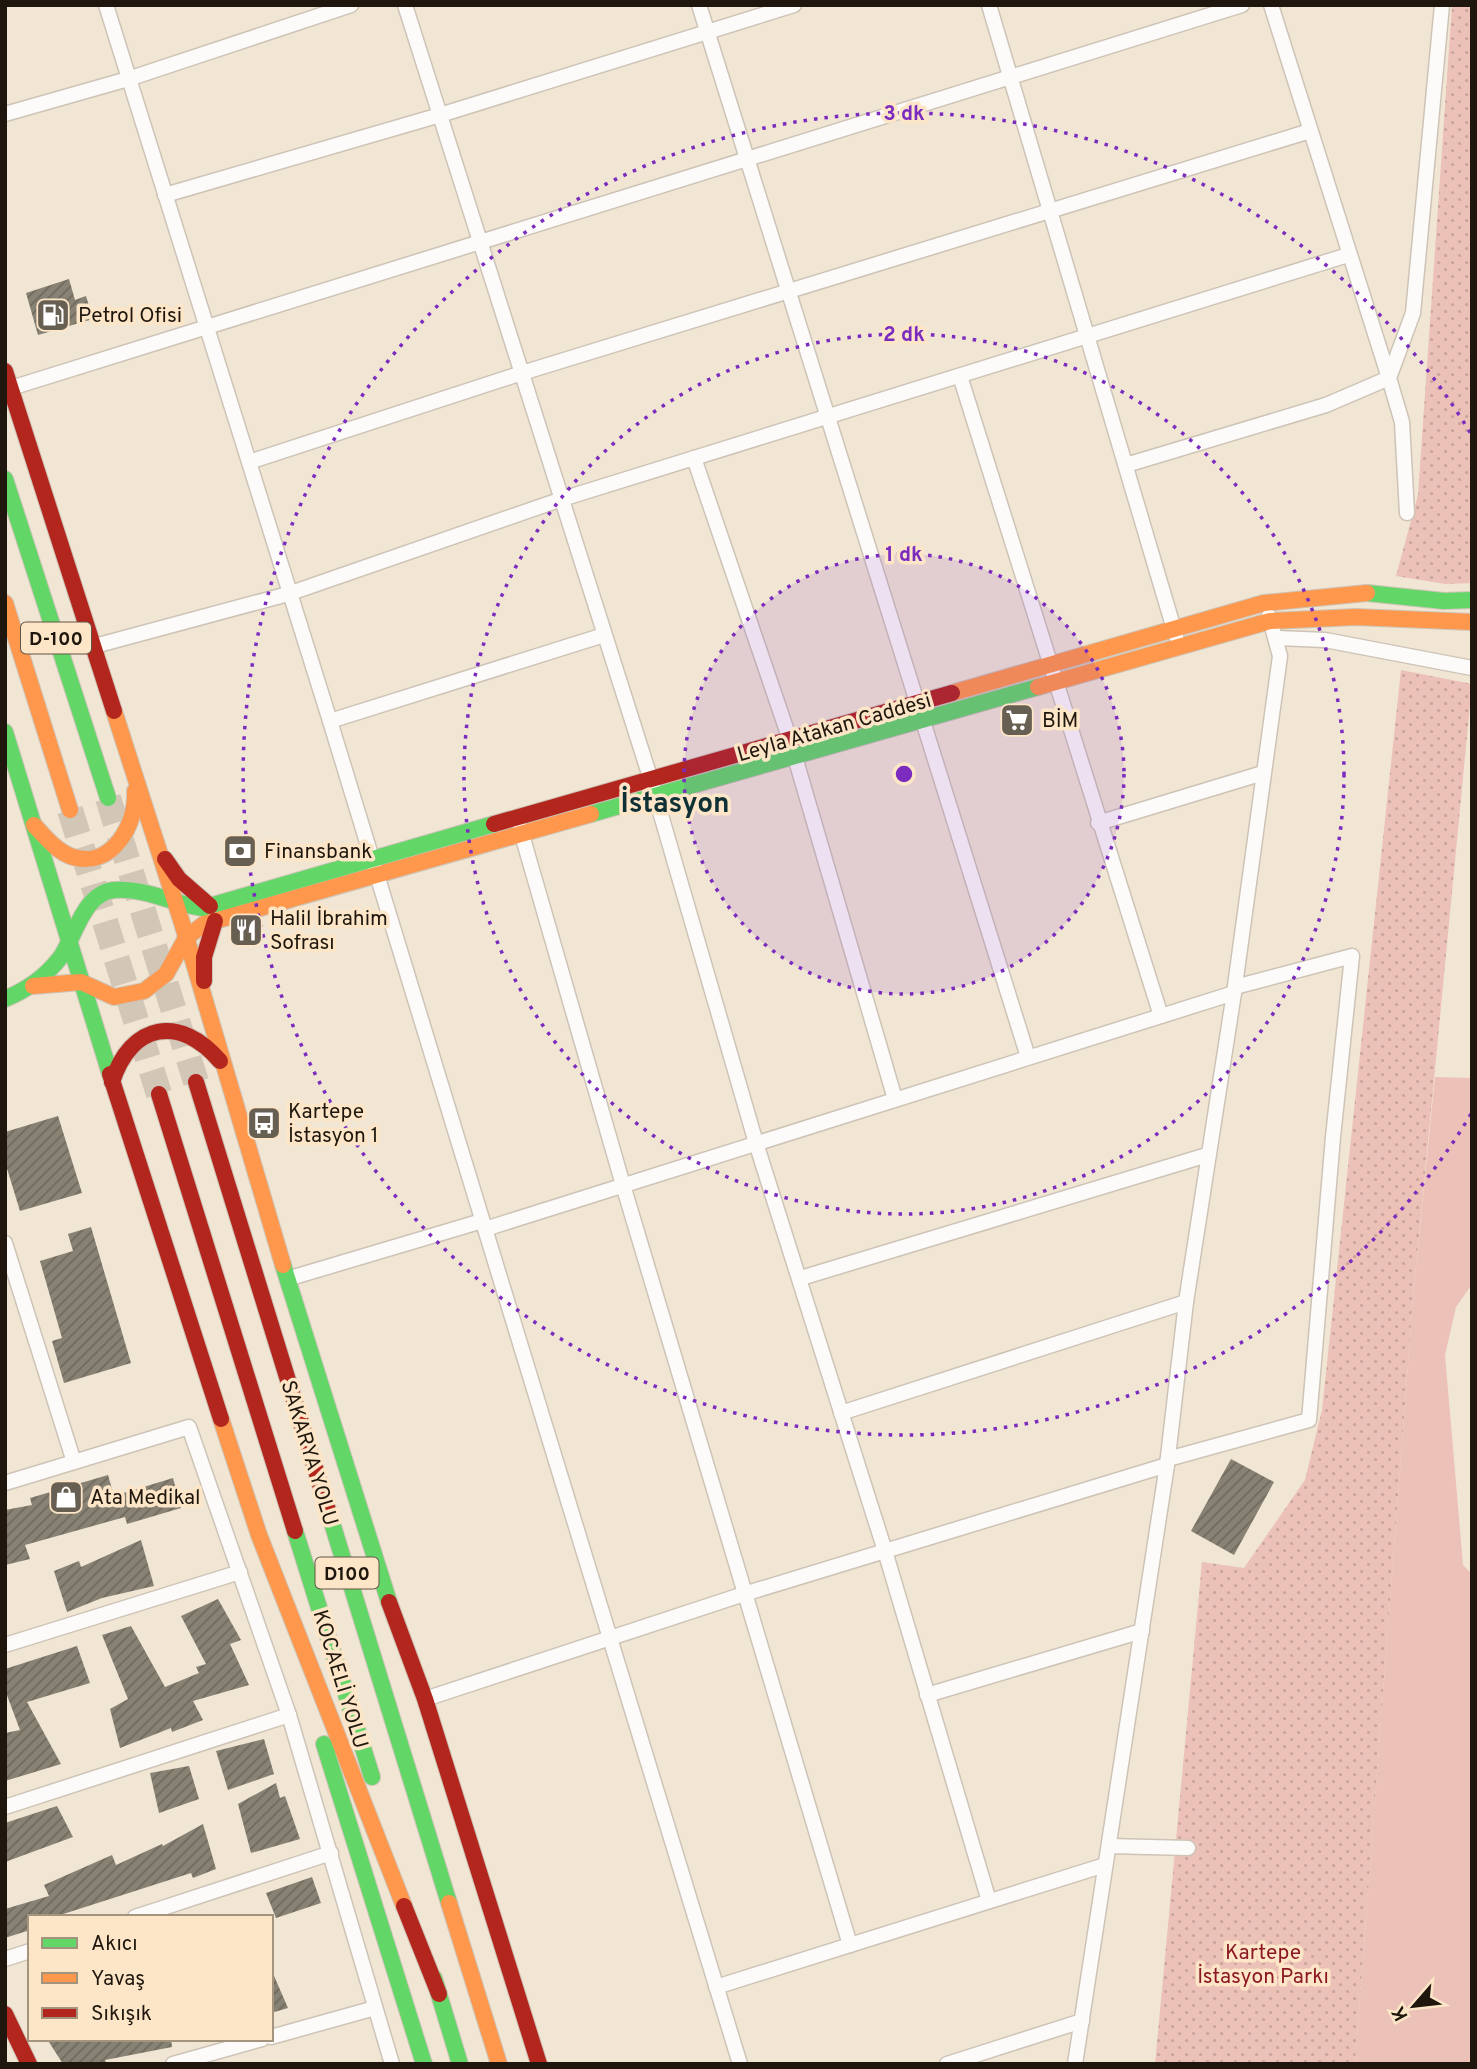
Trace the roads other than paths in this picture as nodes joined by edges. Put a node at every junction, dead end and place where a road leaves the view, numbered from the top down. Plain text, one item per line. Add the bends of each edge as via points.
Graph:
1 (106, 5) edge
2 (351, 5) edge
3 (405, 5) edge
4 (699, 5) edge
5 (794, 5) edge
6 (989, 5) edge
7 (1242, 5) edge
8 (1271, 5) edge
9 (1442, 5) edge
10 (707, 32) junction
11 (128, 79) junction
12 (1011, 79) junction
13 (5, 114) edge
14 (440, 115) junction
15 (1310, 131) junction
16 (747, 160) junction
17 (165, 195) junction
18 (1050, 209) junction
19 (480, 242) junction
20 (1348, 255) junction
21 (788, 291) junction
22 (206, 328) junction
23 (1088, 336) junction
24 (5, 371) edge
25 (522, 373) junction
26 (960, 376) junction
27 (1389, 378) junction
28 (11, 388) junction
29 (826, 418) junction
30 (694, 458) junction
31 (249, 461) junction
32 (1126, 465) junction
33 (5, 479) edge
34 (562, 499) junction
35 (1407, 513) dead end
36 (288, 594) junction
37 (1472, 600) edge
38 (5, 603) edge
39 (1264, 603) junction
40 (1270, 621) junction
41 (1472, 622) edge
42 (1174, 629) junction
43 (604, 635) junction
44 (1277, 638) junction
45 (91, 647) junction
46 (1180, 647) junction
47 (1051, 664) junction
48 (1472, 668) edge
49 (1057, 682) junction
50 (919, 703) junction
51 (924, 720) junction
52 (330, 721) junction
53 (5, 732) edge
54 (790, 740) junction
55 (795, 757) junction
56 (131, 766) junction
57 (1263, 773) junction
58 (650, 778) junction
59 (655, 794) junction
60 (108, 798) tunnel mouth
61 (70, 810) tunnel mouth
62 (33, 823) junction
63 (1098, 823) junction
64 (519, 824) junction
65 (158, 849) junction
66 (373, 866) junction
67 (175, 904) junction
68 (208, 914) junction
69 (186, 938) junction
70 (69, 943) junction
71 (81, 982) junction
72 (33, 986) junction
73 (1234, 990) junction
74 (204, 997) junction
75 (5, 999) edge
76 (1161, 1016) junction
77 (1028, 1057) junction
78 (224, 1068) junction
79 (112, 1082) junction
80 (196, 1082) tunnel mouth
81 (159, 1094) tunnel mouth
82 (895, 1099) junction
83 (757, 1143) junction
84 (1207, 1155) junction
85 (623, 1185) junction
86 (484, 1225) junction
87 (5, 1242) edge
88 (801, 1278) junction
89 (287, 1279) junction
90 (1186, 1302) junction
91 (841, 1413) junction
92 (74, 1462) junction
93 (1168, 1462) junction
94 (5, 1483) edge
95 (260, 1535) junction
96 (885, 1552) junction
97 (240, 1572) junction
98 (382, 1583) junction
99 (744, 1594) junction
100 (1142, 1631) junction
101 (610, 1638) junction
102 (5, 1645) edge
103 (927, 1695) junction
104 (425, 1699) junction
105 (289, 1716) junction
106 (413, 1716) dead end
107 (425, 1769) dead end
108 (5, 1807) edge
109 (1109, 1846) junction
110 (1188, 1848) dead end
111 (331, 1853) junction
112 (1105, 1866) junction
113 (989, 1901) junction
114 (141, 1915) edge
115 (850, 1945) junction
116 (28, 1952) edge
117 (5, 1959) edge
118 (507, 1961) junction
119 (716, 1987) junction
120 (439, 1994) junction
121 (477, 1994) junction
122 (375, 2008) junction
123 (5, 2014) edge
124 (1082, 2021) junction
125 (273, 2036) edge
126 (255, 2041) edge
127 (29, 2064) edge
128 (173, 2064) edge
129 (392, 2064) edge
130 (424, 2064) edge
131 (460, 2064) edge
132 (499, 2064) edge
133 (530, 2064) edge
134 (539, 2064) edge
135 (740, 2064) edge
136 (947, 2064) edge
137 (1075, 2064) edge

1 - 11 street
2 - 11 street
3 - 14 street
4 - 10 street
5 - 10 street
6 - 12 street
7 - 12 street
8 - 15 street
9 - 27 street via 1413,313
10 - 14 street
10 - 16 street
11 - 13 street
11 - 17 street
12 - 16 street
12 - 18 street
14 - 17 street
14 - 19 street
15 - 18 street
15 - 20 street
16 - 19 street
16 - 21 street
17 - 22 street
18 - 21 street
18 - 23 street
19 - 22 street
19 - 25 street
20 - 23 street
20 - 27 street
21 - 25 street
21 - 29 street
22 - 28 street
22 - 31 street
23 - 26 street
23 - 32 street
24 - 28 main road
25 - 31 street
25 - 34 street
26 - 29 street
26 - 47 street
27 - 32 street via 1326,405
27 - 35 street via 1402,422
28 - 45 main road
29 - 30 street
29 - 50 street
30 - 34 street
30 - 54 street
31 - 36 street
32 - 42 street
33 - 60 main road, D-100
34 - 36 street
34 - 43 street
36 - 45 street
36 - 52 street
37 - 39 main road, Leyla Atakan Caddesi via 1360,592
38 - 61 main road, D-100
39 - 40 street
39 - 42 main road, Leyla Atakan Caddesi
40 - 41 main road, Leyla Atakan Caddesi via 1356,617
40 - 44 street
40 - 46 main road, Leyla Atakan Caddesi
42 - 46 street
42 - 47 main road, Leyla Atakan Caddesi
43 - 52 street
43 - 58 street
44 - 48 street via 1325,640
44 - 57 street via 1280,656
45 - 56 main road
46 - 49 main road, Leyla Atakan Caddesi
47 - 49 street
47 - 50 main road, Leyla Atakan Caddesi
49 - 51 main road, Leyla Atakan Caddesi
49 - 63 street
50 - 51 street
50 - 54 main road, Leyla Atakan Caddesi
51 - 55 main road, Leyla Atakan Caddesi
51 - 77 street
52 - 66 street
53 - 62 main road
54 - 55 street
54 - 58 main road, Leyla Atakan Caddesi
55 - 59 main road, Leyla Atakan Caddesi
55 - 82 street
56 - 62 main road via 137,800 131,825 103,854 76,858 52,844
56 - 65 main road
57 - 63 street
57 - 73 street
58 - 59 street
58 - 64 main road, Leyla Atakan Caddesi
59 - 64 main road, Leyla Atakan Caddesi
59 - 83 street
62 - 70 main road
63 - 76 street
64 - 66 main road, Leyla Atakan Caddesi
64 - 85 street
65 - 67 main road
65 - 68 main road
66 - 68 main road, Leyla Atakan Caddesi
66 - 86 street
67 - 68 main road
67 - 69 main road
67 - 70 main road via 147,891 111,890 84,909
68 - 69 main road
68 - 74 main road
69 - 71 main road via 166,974 144,991 114,997
69 - 74 main road
70 - 71 main road
70 - 72 main road
71 - 72 main road
71 - 79 main road
72 - 75 main road
73 - 76 street
73 - 84 street
73 - 93 street via 1352,956 1309,1420
74 - 78 main road
76 - 77 street
77 - 82 street
78 - 79 main road via 196,1037 167,1031 132,1046
78 - 89 main road
79 - 95 main road
80 - 121 main road, SAKARYA YOLU / D100
81 - 120 main road, KOCAELİ YOLU / D100
82 - 83 street
83 - 85 street
83 - 88 street
84 - 88 street
84 - 90 street
85 - 86 street
85 - 99 street
86 - 89 street
86 - 101 street
87 - 92 street
88 - 91 street
89 - 98 main road
90 - 91 street
90 - 93 street
91 - 96 street
92 - 94 street
92 - 97 street via 189,1427
93 - 96 street
93 - 100 street
95 - 120 main road
95 - 130 main road
96 - 99 street
96 - 103 street
97 - 102 street
97 - 105 street
98 - 104 main road
98 - 106 main road
99 - 101 street
99 - 115 street
100 - 103 street
100 - 109 street
101 - 104 street
101 - 119 street
103 - 113 street
104 - 118 main road
105 - 108 street
105 - 111 street
107 - 121 main road
109 - 110 street
109 - 112 street
111 - 114 street
111 - 122 street
112 - 113 street
112 - 124 street
113 - 115 street
115 - 119 street
116 - 117 street
118 - 133 main road
118 - 134 main road
119 - 135 street
120 - 131 main road, KOCAELİ YOLU / D100
121 - 132 main road, SAKARYA YOLU / D100
122 - 125 street
122 - 129 street
123 - 127 main road
124 - 136 street
124 - 137 street
126 - 128 street

